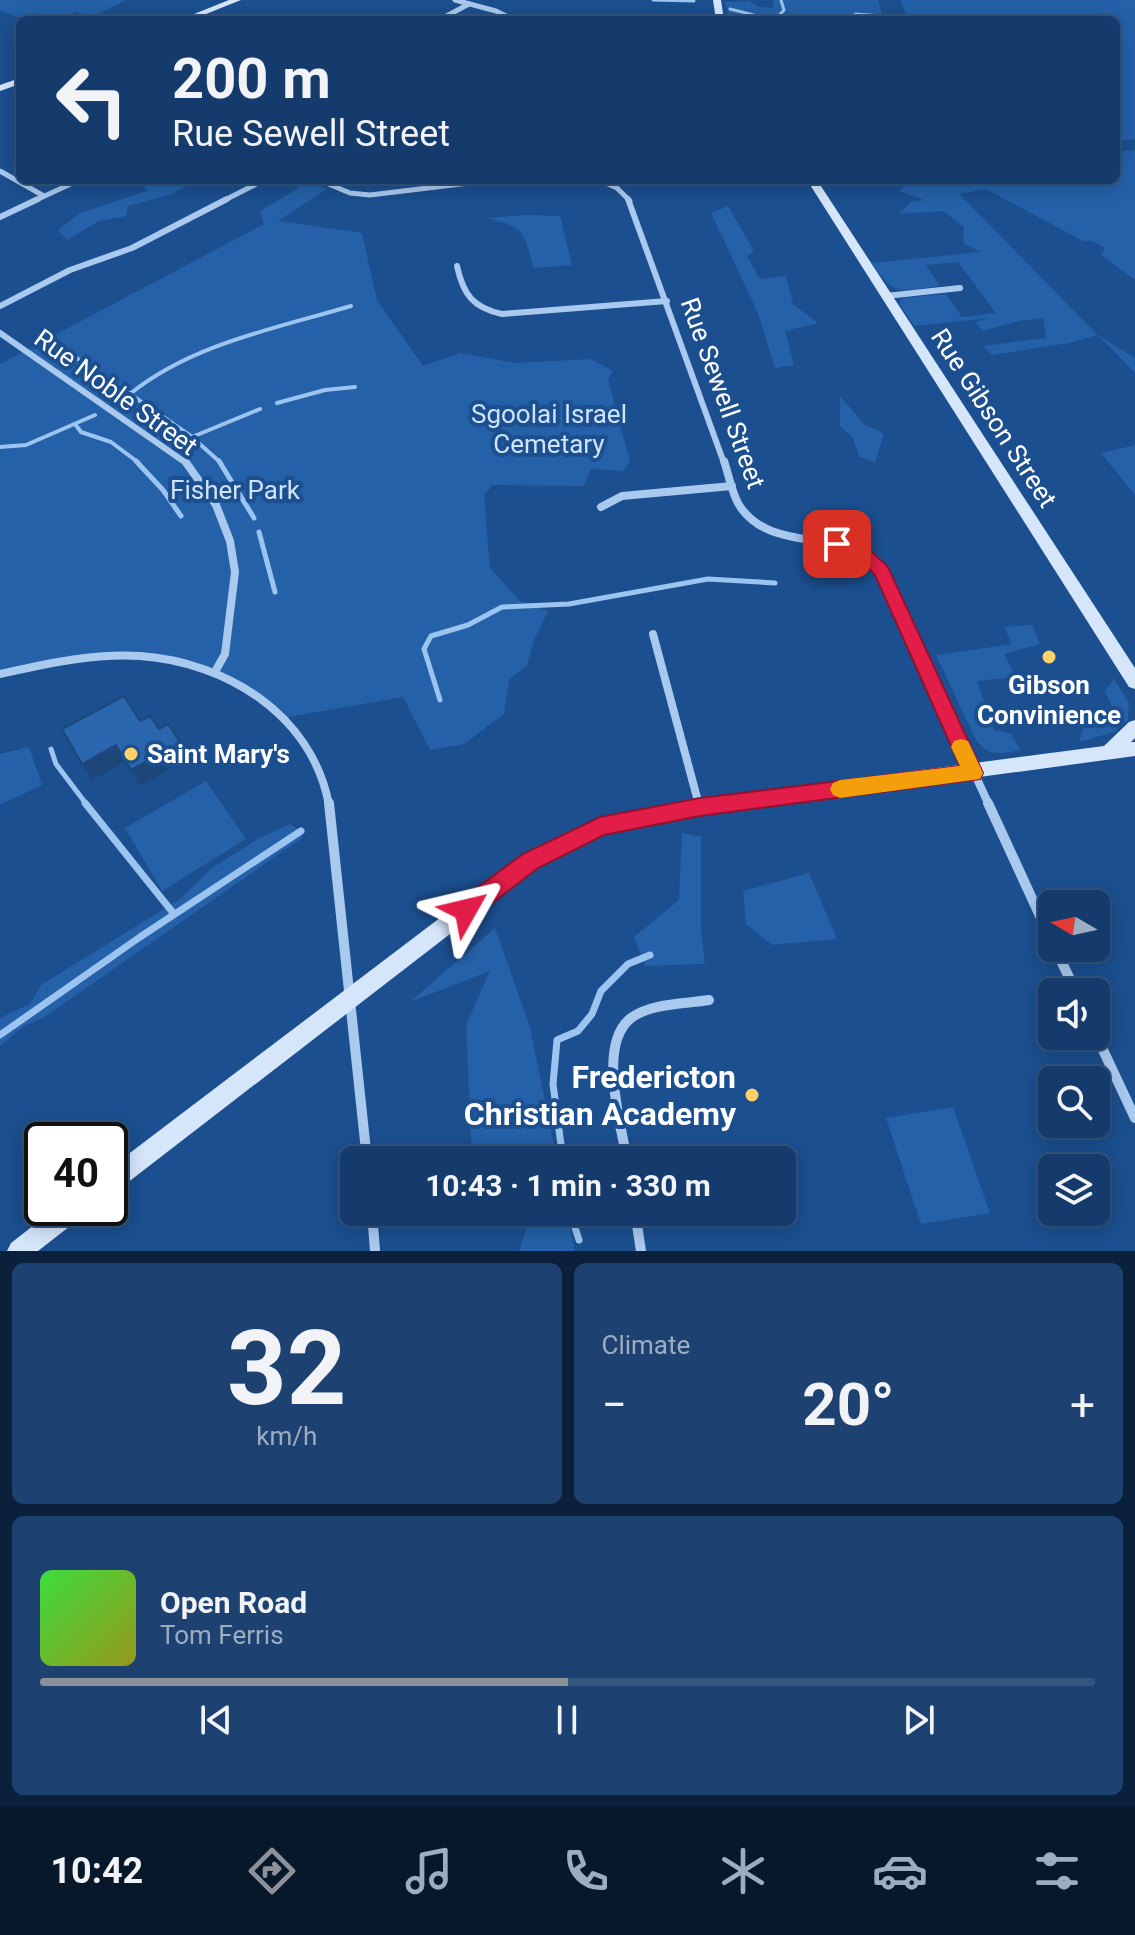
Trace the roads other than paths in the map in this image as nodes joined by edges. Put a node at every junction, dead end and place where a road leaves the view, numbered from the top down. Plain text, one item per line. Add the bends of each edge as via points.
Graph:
1 (237, 0) edge
2 (455, 0) edge
3 (469, 4) junction
4 (194, 16) edge
5 (446, 16) edge
6 (506, 16) edge
7 (23, 184) edge
8 (70, 184) edge
9 (256, 184) edge
10 (329, 184) edge
11 (461, 184) edge
12 (608, 184) edge
13 (815, 184) edge
14 (44, 196) junction
15 (0, 217) edge
16 (457, 266) dead end
17 (960, 288) dead end
18 (886, 296) junction
19 (667, 301) junction
20 (0, 306) edge
21 (0, 333) edge
22 (732, 486) junction
23 (601, 507) dead end
24 (653, 634) dead end
25 (216, 670) junction
26 (0, 674) edge
27 (1135, 682) edge
28 (1135, 727) edge
29 (1135, 749) edge
30 (1104, 755) junction
31 (973, 773) junction
32 (700, 807) junction
33 (1038, 912) edge
34 (352, 996) junction
35 (709, 1000) dead end
36 (1103, 1050) edge
37 (1135, 1118) edge
38 (366, 1146) edge
39 (625, 1146) edge
40 (128, 1168) edge
41 (52, 1226) edge
42 (373, 1226) edge
43 (637, 1226) edge
44 (19, 1251) edge
45 (375, 1251) edge
46 (641, 1251) edge

1 - 4 street
2 - 3 street
3 - 5 street
3 - 6 street
7 - 14 street
8 - 14 street
9 - 20 street via 132,248 70,270
10 - 11 street via 370,195
12 - 19 street, Rue Sewell Street via 632,203
13 - 18 street, Rue Gibson Street
14 - 15 street
16 - 19 street via 466,298 487,312
17 - 18 street
18 - 27 street, Rue Gibson Street
19 - 22 street, Rue Sewell Street
21 - 25 street, Rue Noble Street via 184,460 216,505 235,572 225,654
22 - 23 street via 622,496
22 - 31 street, Rue Sewell Street via 747,516 769,531 852,548 874,562
24 - 32 street
25 - 26 street via 123,655
25 - 34 street via 283,718 312,756 325,786
28 - 30 street
29 - 30 street
30 - 31 street
31 - 32 street
31 - 33 street, Rue Sewell Street
32 - 34 street via 600,826 568,840 530,861
34 - 38 street
34 - 40 street
35 - 39 street via 634,1016 623,1024 614,1041 613,1065
36 - 37 street
41 - 44 street
42 - 45 street
43 - 46 street

